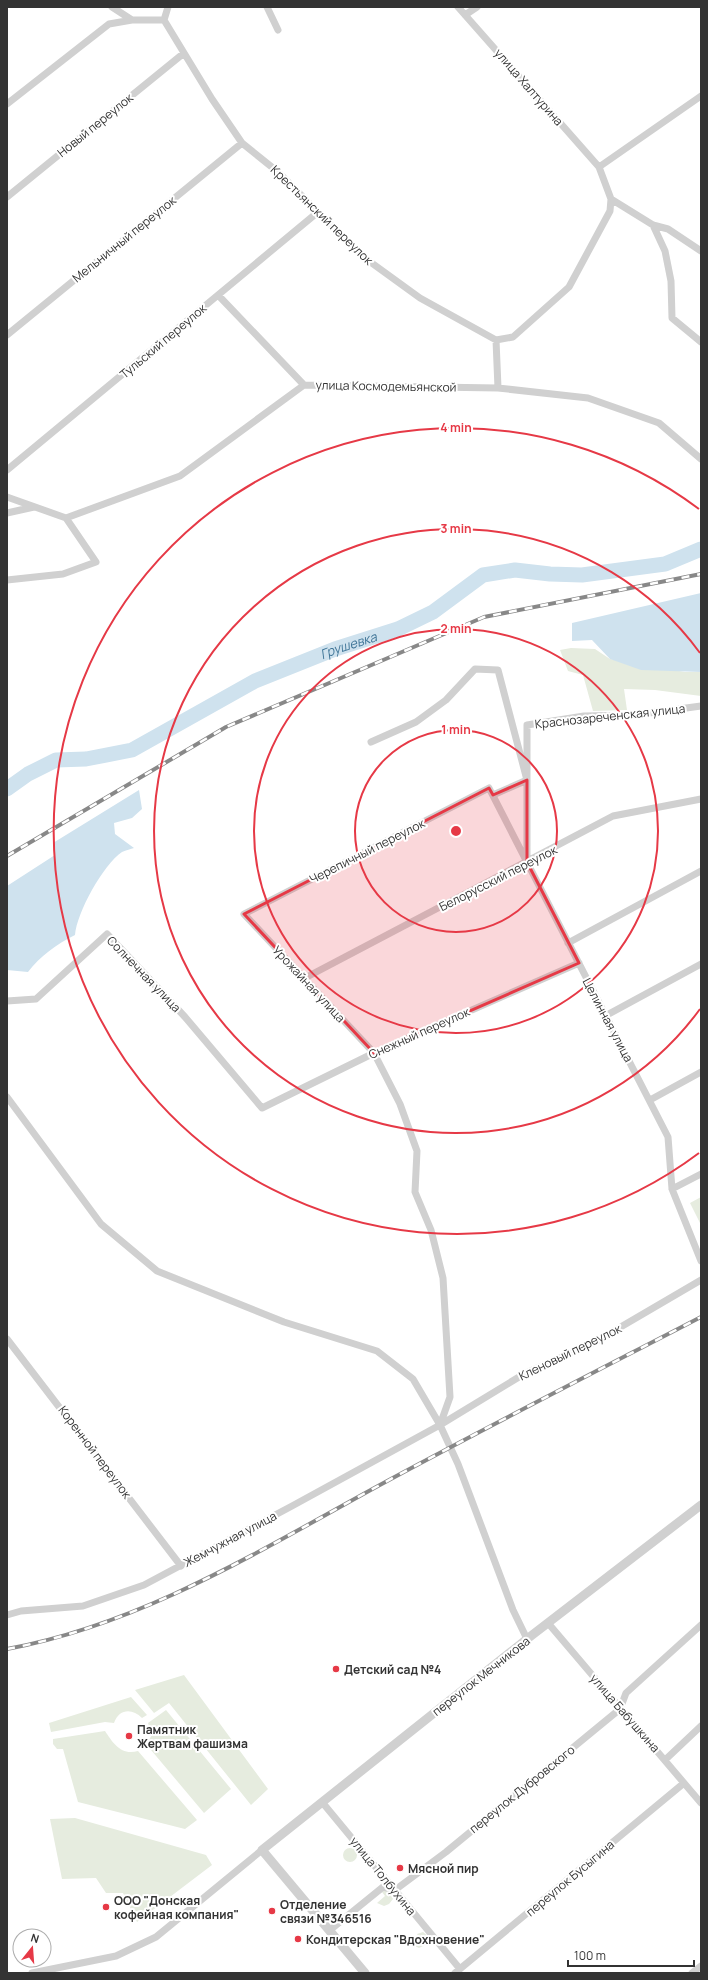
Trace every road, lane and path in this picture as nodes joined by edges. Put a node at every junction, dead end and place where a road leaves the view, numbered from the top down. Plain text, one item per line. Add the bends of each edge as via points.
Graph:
1 (112, 7) edge
2 (168, 7) edge
3 (267, 7) edge
4 (458, 7) edge
5 (477, 7) edge
6 (465, 15) junction
7 (132, 20) junction
8 (164, 20) junction
9 (278, 30) dead end
10 (184, 53) junction
11 (701, 96) edge
12 (7, 104) edge
13 (242, 143) junction
14 (599, 167) junction
15 (7, 197) edge
16 (611, 199) junction
17 (318, 212) junction
18 (653, 225) junction
19 (701, 251) edge
20 (218, 295) junction
21 (7, 335) edge
22 (496, 340) junction
23 (701, 342) edge
24 (304, 385) junction
25 (498, 388) junction
26 (701, 459) edge
27 (7, 470) edge
28 (7, 497) edge
29 (35, 507) junction
30 (7, 513) edge
31 (66, 518) junction
32 (7, 580) edge
33 (701, 706) edge
34 (371, 742) dead end
35 (527, 780) junction
36 (489, 788) joint
37 (493, 795) junction
38 (701, 800) edge
39 (527, 862) junction
40 (701, 871) edge
41 (244, 914) joint
42 (568, 943) junction
43 (578, 963) junction
44 (701, 964) edge
45 (303, 979) junction
46 (7, 1001) edge
47 (605, 1016) junction
48 (374, 1053) junction
49 (701, 1072) edge
50 (7, 1097) edge
51 (650, 1100) junction
52 (262, 1108) joint
53 (701, 1174) edge
54 (672, 1189) junction
55 (701, 1261) edge
56 (701, 1280) edge
57 (7, 1339) edge
58 (440, 1426) junction
59 (701, 1505) edge
60 (182, 1566) junction
61 (7, 1615) edge
62 (548, 1623) junction
63 (701, 1625) edge
64 (528, 1639) junction
65 (620, 1709) junction
66 (701, 1726) edge
67 (665, 1760) junction
68 (684, 1783) junction
69 (322, 1802) junction
70 (701, 1803) edge
71 (262, 1850) junction
72 (395, 1890) junction
73 (330, 1930) junction
74 (701, 1966) edge
75 (458, 1971) edge
76 (32, 1973) edge
77 (365, 1973) edge
78 (692, 1973) edge

1 - 7 street
2 - 8 street
3 - 9 street
4 - 6 street, улица Халтурина
5 - 6 street
6 - 14 street, улица Халтурина
7 - 8 street
7 - 12 street via 109,24
8 - 10 street, Крестьянский переулок
10 - 13 street, Крестьянский переулок
10 - 15 street, Новый переулок
11 - 14 street
13 - 17 street, Крестьянский переулок via 278,172
13 - 21 street, Мельничный переулок
14 - 16 street
16 - 18 street
16 - 22 street via 610,211 569,287 513,337
17 - 20 street, Тульский переулок
17 - 22 street, Крестьянский переулок via 362,256 394,280 420,298
18 - 19 street via 668,229
18 - 23 street via 666,251 671,281 672,318
20 - 24 street
20 - 27 street, Тульский переулок
22 - 25 street
24 - 25 street, улица Космодемьянской
24 - 31 street, улица Космодемьянской via 180,476
25 - 26 street, улица Космодемьянской via 588,398 659,423
28 - 29 street
29 - 30 street
29 - 31 street
31 - 32 street via 96,562 63,574
33 - 35 street, Краснозареченская улица via 634,715 584,716 527,725
34 - 35 street, Краснозареченская улица via 416,722 446,700 475,669 498,670
35 - 37 street
35 - 39 street, Краснозареченская улица
36 - 37 street, Целинная улица
36 - 41 street, Черепичный переулок
37 - 39 street, Целинная улица
38 - 39 street, Белорусский переулок via 613,816
39 - 42 street, Целинная улица
39 - 45 street, Белорусский переулок
40 - 42 street
41 - 45 street, Урожайная улица
42 - 43 street, Целинная улица
43 - 47 street, Целинная улица
43 - 48 street, Снежный переулок
44 - 47 street
45 - 48 street, Урожайная улица
46 - 52 street, Солнечная улица via 36,999 107,934 185,1017
47 - 51 street, Целинная улица
48 - 52 street, Снежный переулок
48 - 58 street, Урожайная улица via 400,1104 417,1151 415,1192 431,1230 443,1278 450,1397
49 - 51 street
50 - 58 street via 101,1224 157,1271 284,1322 377,1351 413,1379
51 - 54 street, Целинная улица via 668,1137
53 - 54 street
54 - 55 street, Целинная улица
56 - 58 street, Кленовый переулок via 595,1342 524,1374
57 - 60 street, Коренной переулок
58 - 60 street, Жемчужная улица
58 - 64 street via 458,1464 514,1610
59 - 62 street, переулок Мечникова
60 - 61 street, Жемчужная улица via 144,1585 83,1606
62 - 64 street, переулок Мечникова
62 - 65 street, улица Бабушкина
63 - 65 street, переулок Дубровского via 626,1693
64 - 69 street, переулок Мечникова
65 - 67 street, улица Бабушкина
65 - 72 street, переулок Дубровского via 446,1852
66 - 67 street
67 - 68 street, улица Бабушкина
68 - 70 street, улица Бабушкина
68 - 75 street, переулок Бусыгина
69 - 71 street, переулок Мечникова
69 - 72 street, улица Толбухина
71 - 73 street
71 - 76 street via 156,1937 116,1956
72 - 73 street via 383,1886
72 - 75 street, улица Толбухина
73 - 77 street
74 - 78 street

